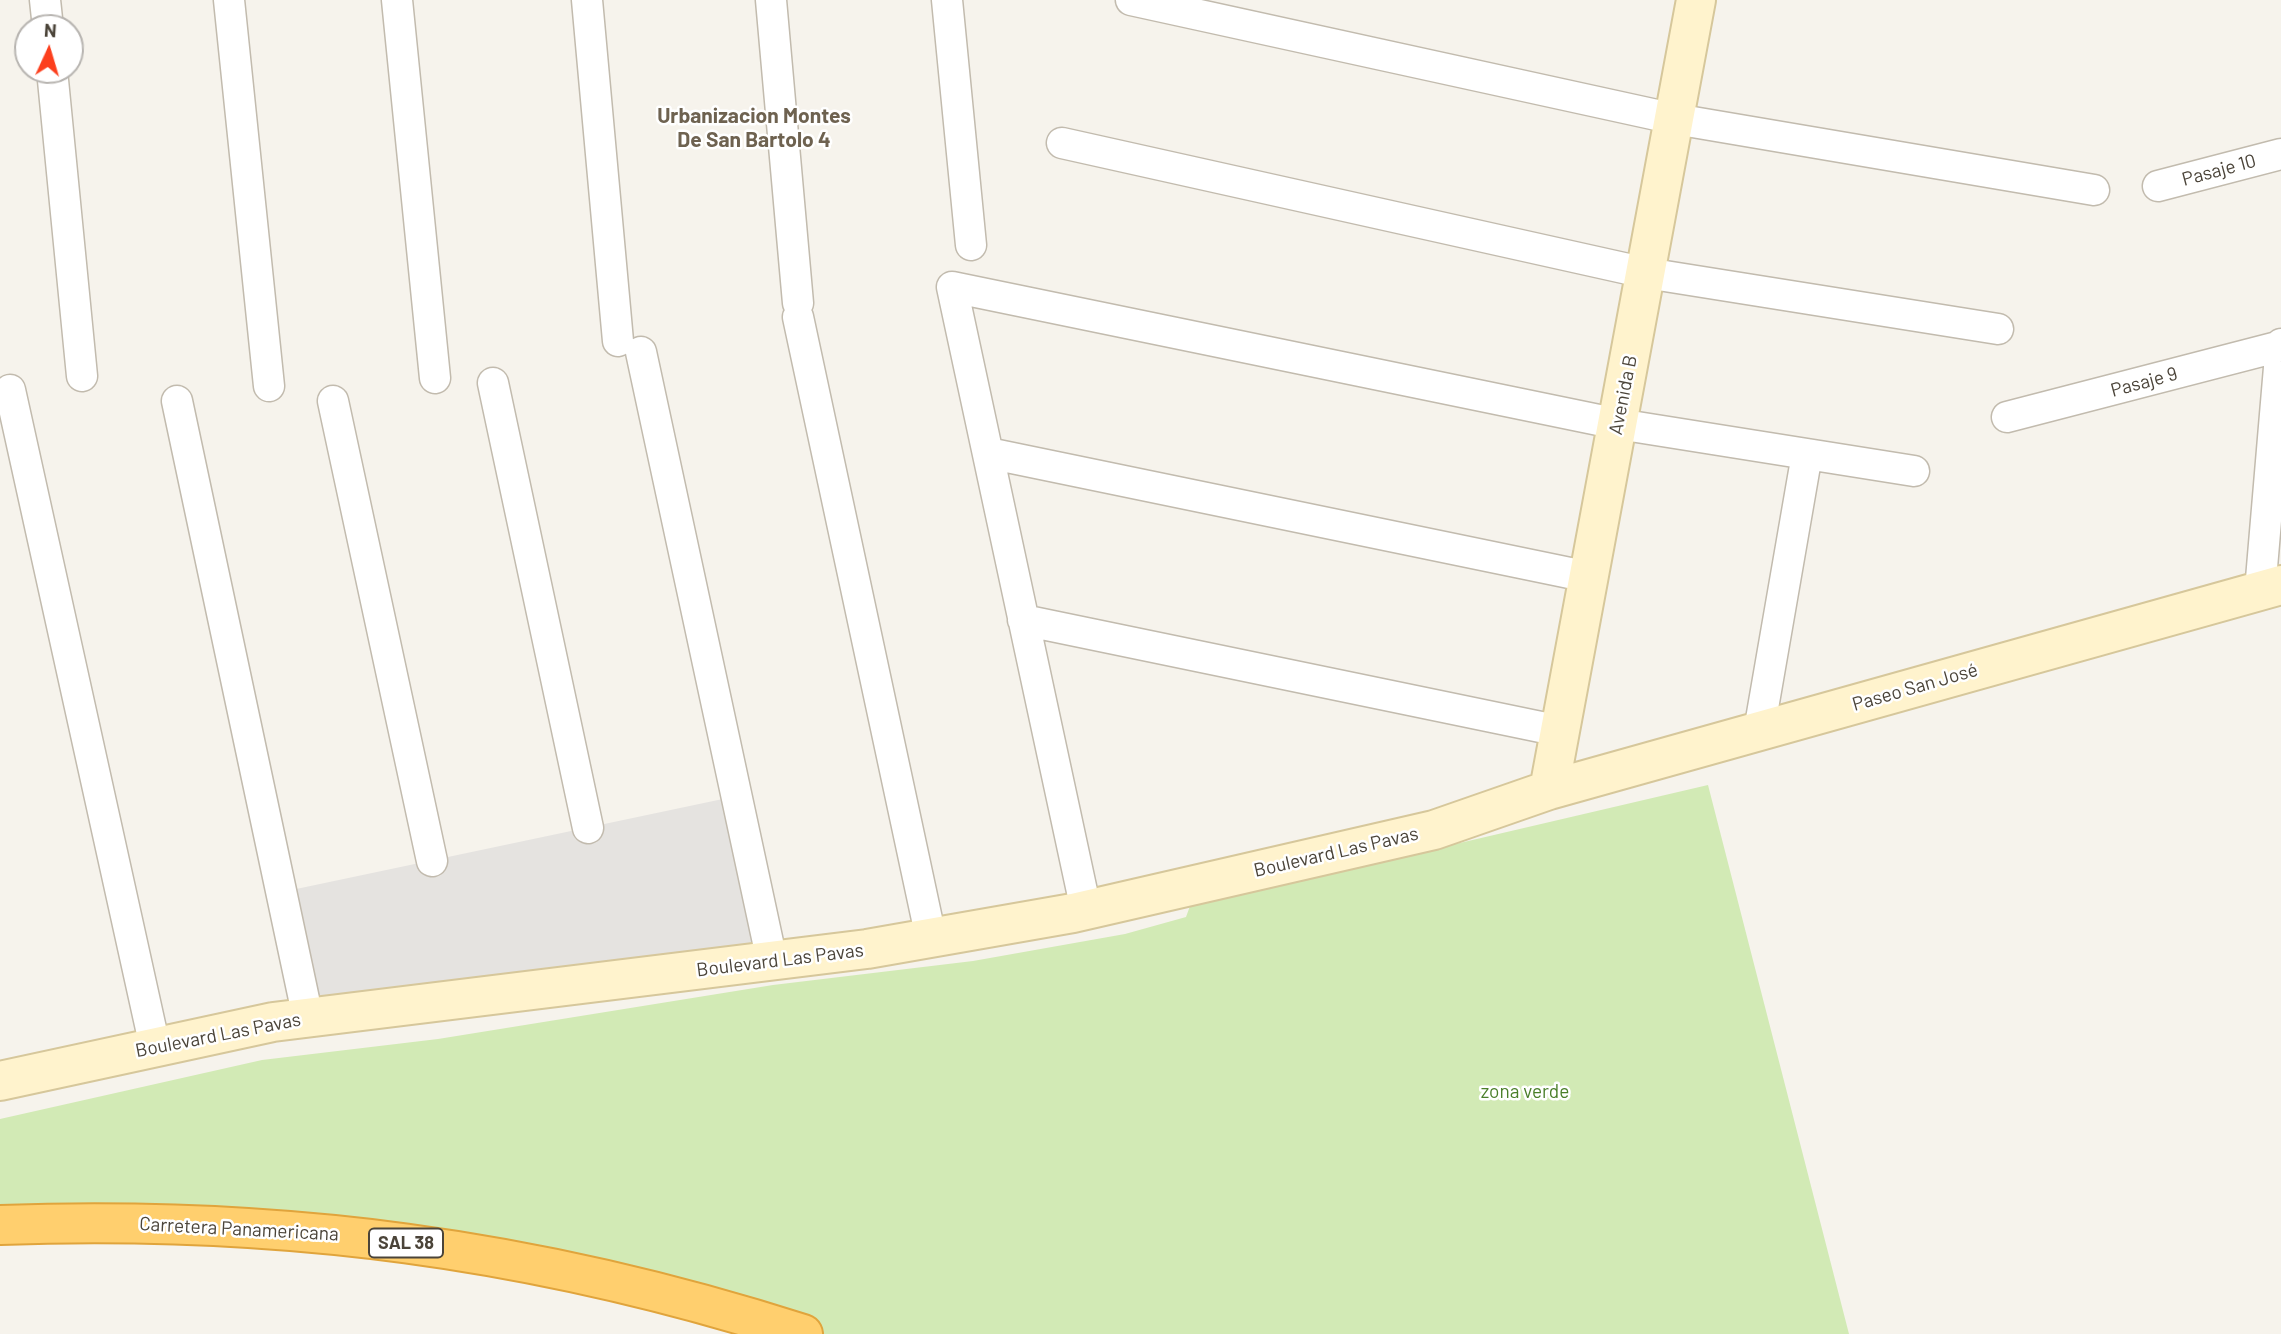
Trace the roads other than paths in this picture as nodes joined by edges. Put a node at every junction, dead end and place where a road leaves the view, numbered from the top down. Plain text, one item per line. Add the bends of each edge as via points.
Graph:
1 (229, 0) edge
2 (397, 0) edge
3 (587, 0) edge
4 (771, 0) edge
5 (947, 0) edge
6 (1131, 0) edge
7 (1696, 0) edge
8 (53, 84) edge
9 (1675, 119) junction
10 (1062, 143) dead end
11 (2281, 154) edge
12 (2158, 186) dead end
13 (2094, 190) dead end
14 (971, 245) dead end
15 (1646, 273) junction
16 (1998, 330) dead end
17 (2281, 346) edge
18 (82, 376) dead end
19 (435, 378) dead end
20 (493, 383) dead end
21 (270, 386) dead end
22 (10, 390) dead end
23 (177, 401) dead end
24 (333, 401) dead end
25 (2007, 418) dead end
26 (1618, 424) junction
27 (988, 453) junction
28 (1807, 454) junction
29 (1914, 471) dead end
30 (1589, 577) junction
31 (2270, 588) edge
32 (1023, 620) junction
33 (1560, 731) junction
34 (1759, 731) junction
35 (1549, 790) junction
36 (588, 828) dead end
37 (432, 860) dead end
38 (1086, 911) junction
39 (931, 938) junction
40 (772, 961) junction
41 (308, 1018) junction
42 (155, 1048) junction
43 (0, 1081) edge
44 (0, 1225) edge
45 (803, 1334) edge

1 - 21 street
2 - 19 street
3 - 40 street via 630,346
4 - 39 street via 798,310
5 - 14 street
6 - 9 street
7 - 9 street, Avenida B
8 - 18 street
9 - 13 street
9 - 15 street, Avenida B
10 - 15 street
11 - 12 street, Pasaje 10
15 - 16 street
15 - 26 street, Avenida B
17 - 25 street, Pasaje 9
17 - 31 street
20 - 36 street
22 - 42 street
23 - 41 street
24 - 37 street
26 - 27 street via 952,287
26 - 28 street
26 - 30 street, Avenida B
27 - 30 street
27 - 32 street
28 - 29 street
28 - 34 street
30 - 33 street, Avenida B
31 - 34 street, Paseo San José
32 - 33 street
32 - 38 street
33 - 35 street, Avenida B
34 - 35 street, Paseo San José
35 - 38 street, Boulevard Las Pavas via 1434,830
38 - 39 street, Boulevard Las Pavas
39 - 40 street, Boulevard Las Pavas
40 - 41 street, Boulevard Las Pavas
41 - 42 street, Boulevard Las Pavas
42 - 43 street, Boulevard Las Pavas
44 - 45 highway, Carretera Panamericana / SAL 38 via 232,1225 471,1251 589,1273 700,1301

